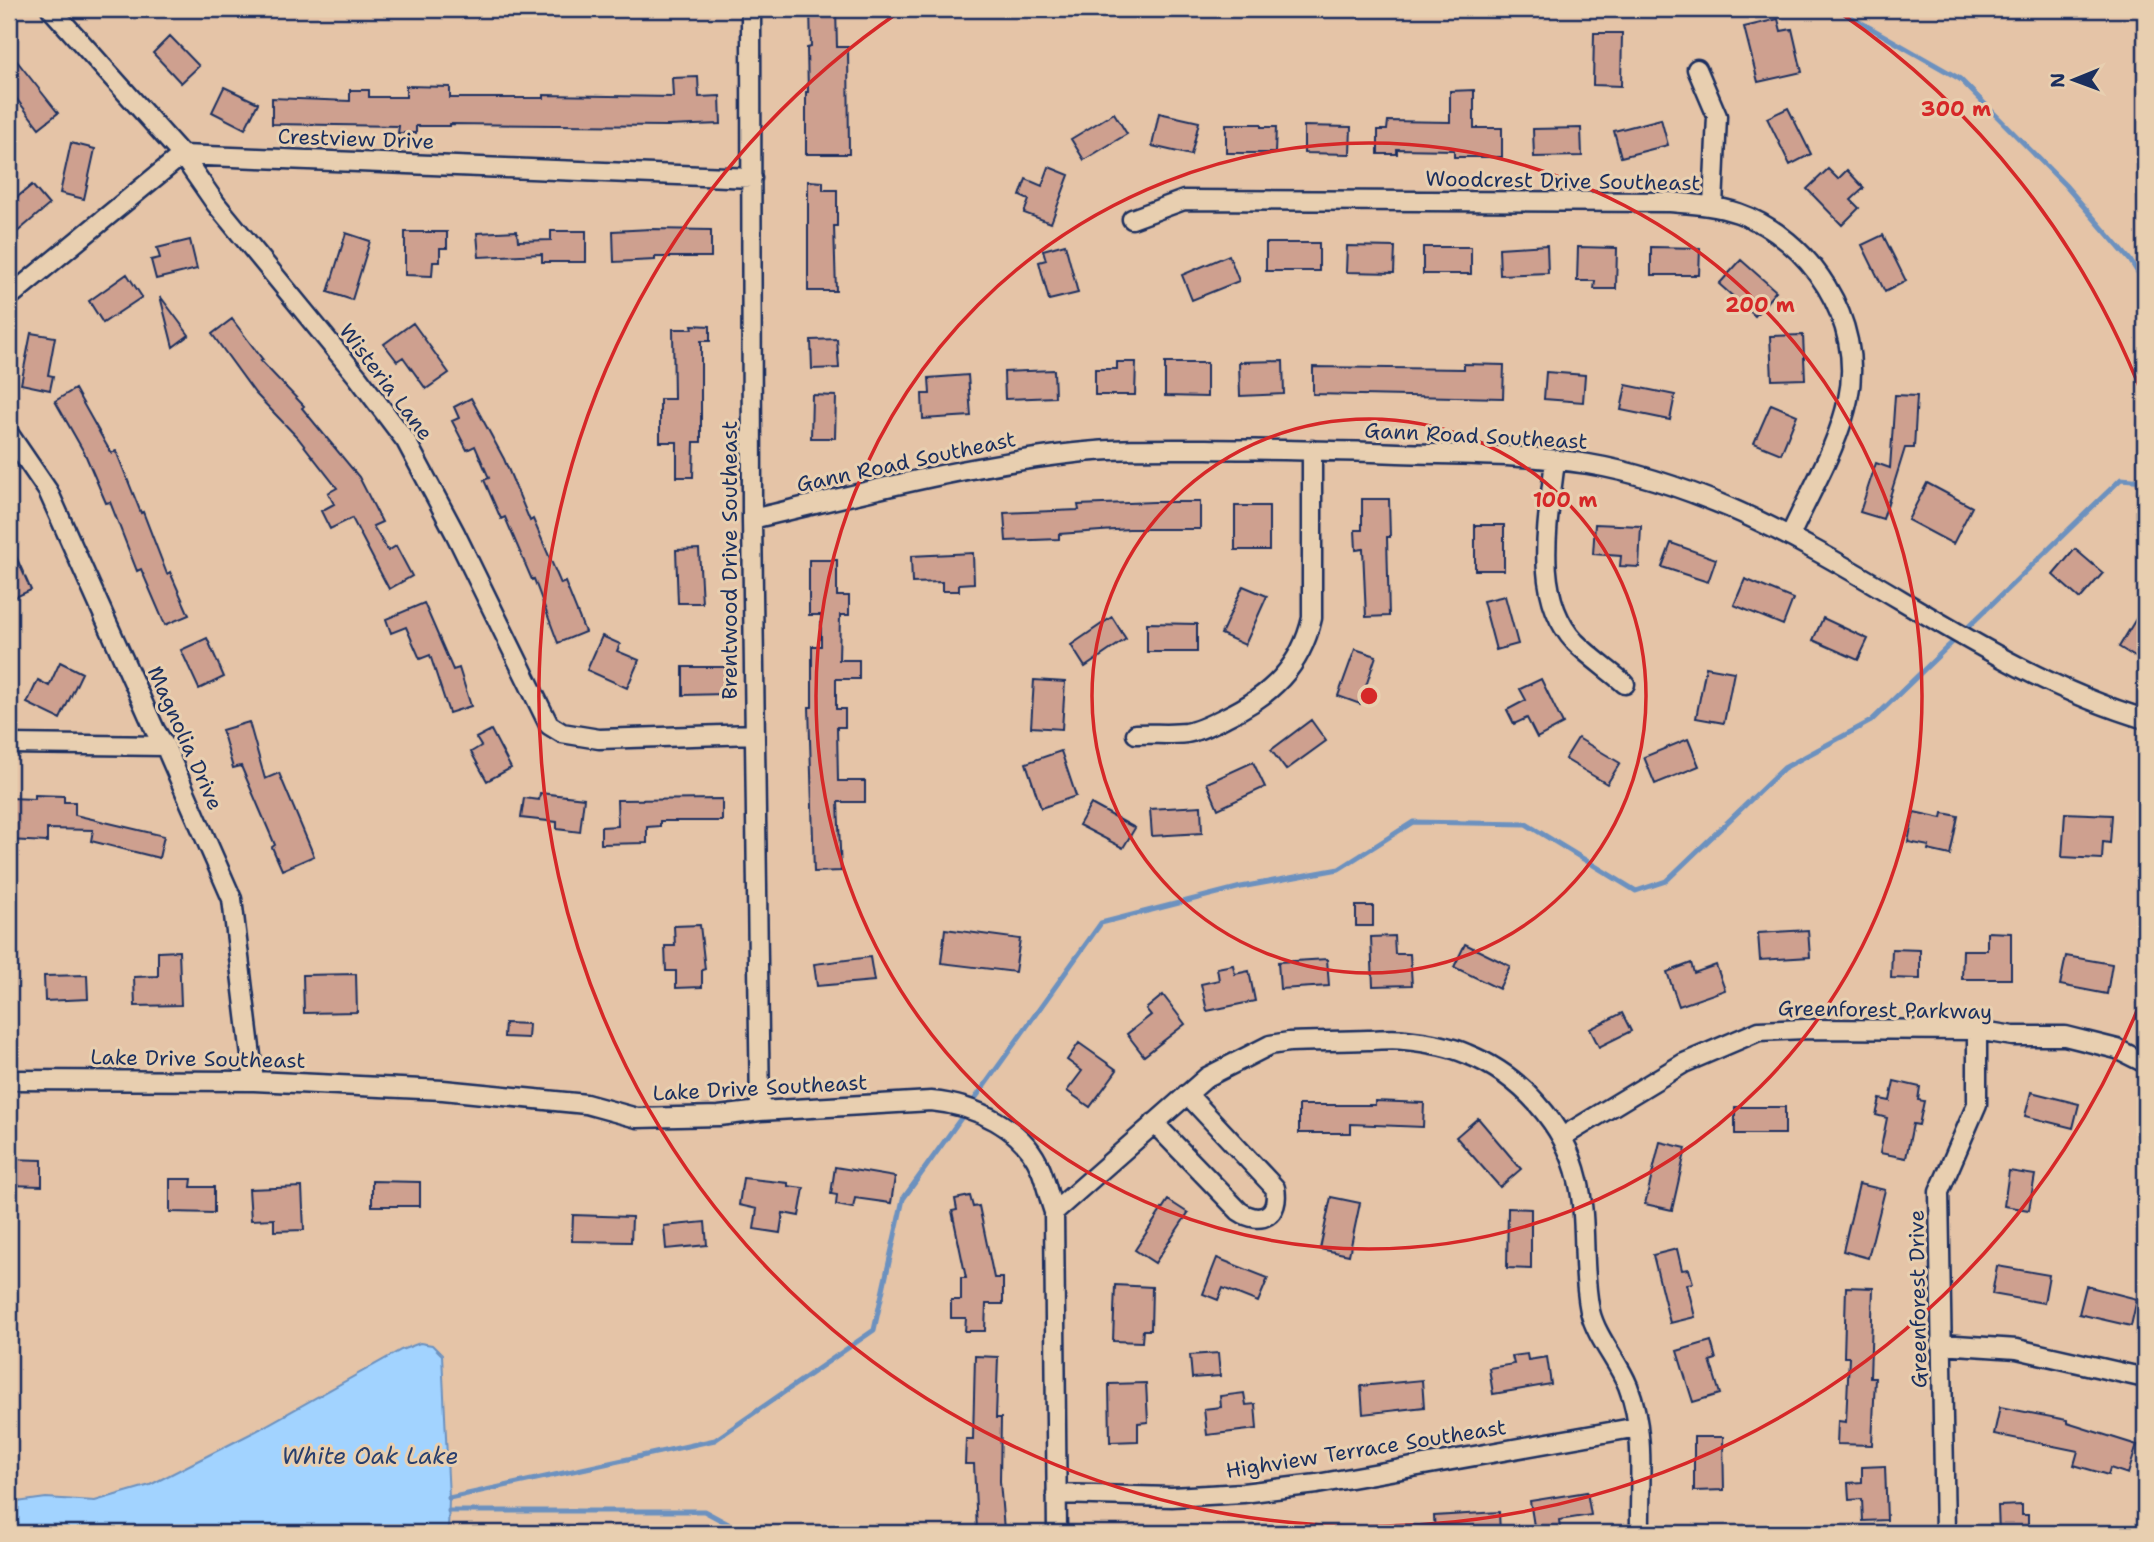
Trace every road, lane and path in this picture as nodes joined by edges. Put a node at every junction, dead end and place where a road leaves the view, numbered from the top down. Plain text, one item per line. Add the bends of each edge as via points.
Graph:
1 (51, 9) edge
2 (751, 9) edge
3 (1697, 69) dead end
4 (182, 155) junction
5 (752, 178) junction
6 (1713, 206) junction
7 (1132, 219) dead end
8 (9, 297) edge
9 (9, 434) edge
10 (1312, 450) junction
11 (1555, 460) junction
12 (752, 519) junction
13 (1790, 536) junction
14 (1625, 684) dead end
15 (2145, 719) edge
16 (754, 734) junction
17 (1136, 734) dead end
18 (9, 744) edge
19 (165, 746) junction
20 (1977, 1030) junction
21 (2145, 1063) edge
22 (9, 1080) edge
23 (254, 1081) junction
24 (1187, 1094) junction
25 (760, 1111) junction
26 (1154, 1123) junction
27 (1562, 1137) junction
28 (1054, 1212) junction
29 (1941, 1343) junction
30 (2145, 1378) edge
31 (1638, 1427) junction
32 (1056, 1494) junction
33 (1057, 1533) edge
34 (1640, 1533) edge
35 (1945, 1533) edge

1 - 4 street, Wisteria Lane
2 - 5 street, Brentwood Drive Southeast
3 - 6 street via 1717,116
4 - 5 street, Crestview Drive
4 - 8 street
4 - 16 street, Wisteria Lane via 406,442 549,725 562,733 599,738
5 - 12 street, Brentwood Drive Southeast
6 - 7 street, Woodcrest Drive Southeast via 1670,202 1184,200
6 - 13 street, Woodcrest Drive Southeast via 1760,223 1807,260 1823,279 1846,333 1851,374 1843,422
9 - 19 street, Magnolia Drive via 48,491
10 - 11 street, Gann Road Southeast
10 - 12 street, Gann Road Southeast via 1077,453 920,480
10 - 17 street via 1312,608 1299,656 1273,689 1236,713 1187,733
11 - 13 street, Gann Road Southeast via 1653,479
11 - 14 street via 1547,547 1550,596 1574,641
12 - 16 street, Brentwood Drive Southeast
13 - 15 street, Gann Road Southeast via 2020,667
16 - 25 street, Brentwood Drive Southeast
18 - 19 street
19 - 23 street, Magnolia Drive via 232,899
20 - 21 street, Greenforest Parkway via 2013,1036 2065,1036 2117,1049
20 - 27 street, Greenforest Parkway via 1759,1031 1684,1063
20 - 29 street, Greenforest Drive via 1977,1104 1940,1192
22 - 23 street, Lake Drive Southeast
23 - 25 street, Lake Drive Southeast via 456,1091 586,1104 637,1118
24 - 26 street
24 - 26 street via 1275,1188 1272,1212 1249,1218 1239,1211
24 - 27 street via 1207,1077 1270,1045 1403,1039 1464,1052 1496,1069 1534,1100
25 - 28 street, Lake Drive Southeast via 931,1101 975,1111 1017,1136 1030,1151 1041,1168
26 - 28 street
27 - 31 street via 1583,1209 1591,1316 1628,1386
28 - 32 street, Lake Drive Southeast
29 - 30 street via 2017,1349
29 - 35 street, Greenforest Drive
31 - 32 street, Highview Terrace Southeast via 1256,1492 1172,1497
31 - 34 street
32 - 33 street, Lake Drive Southeast

